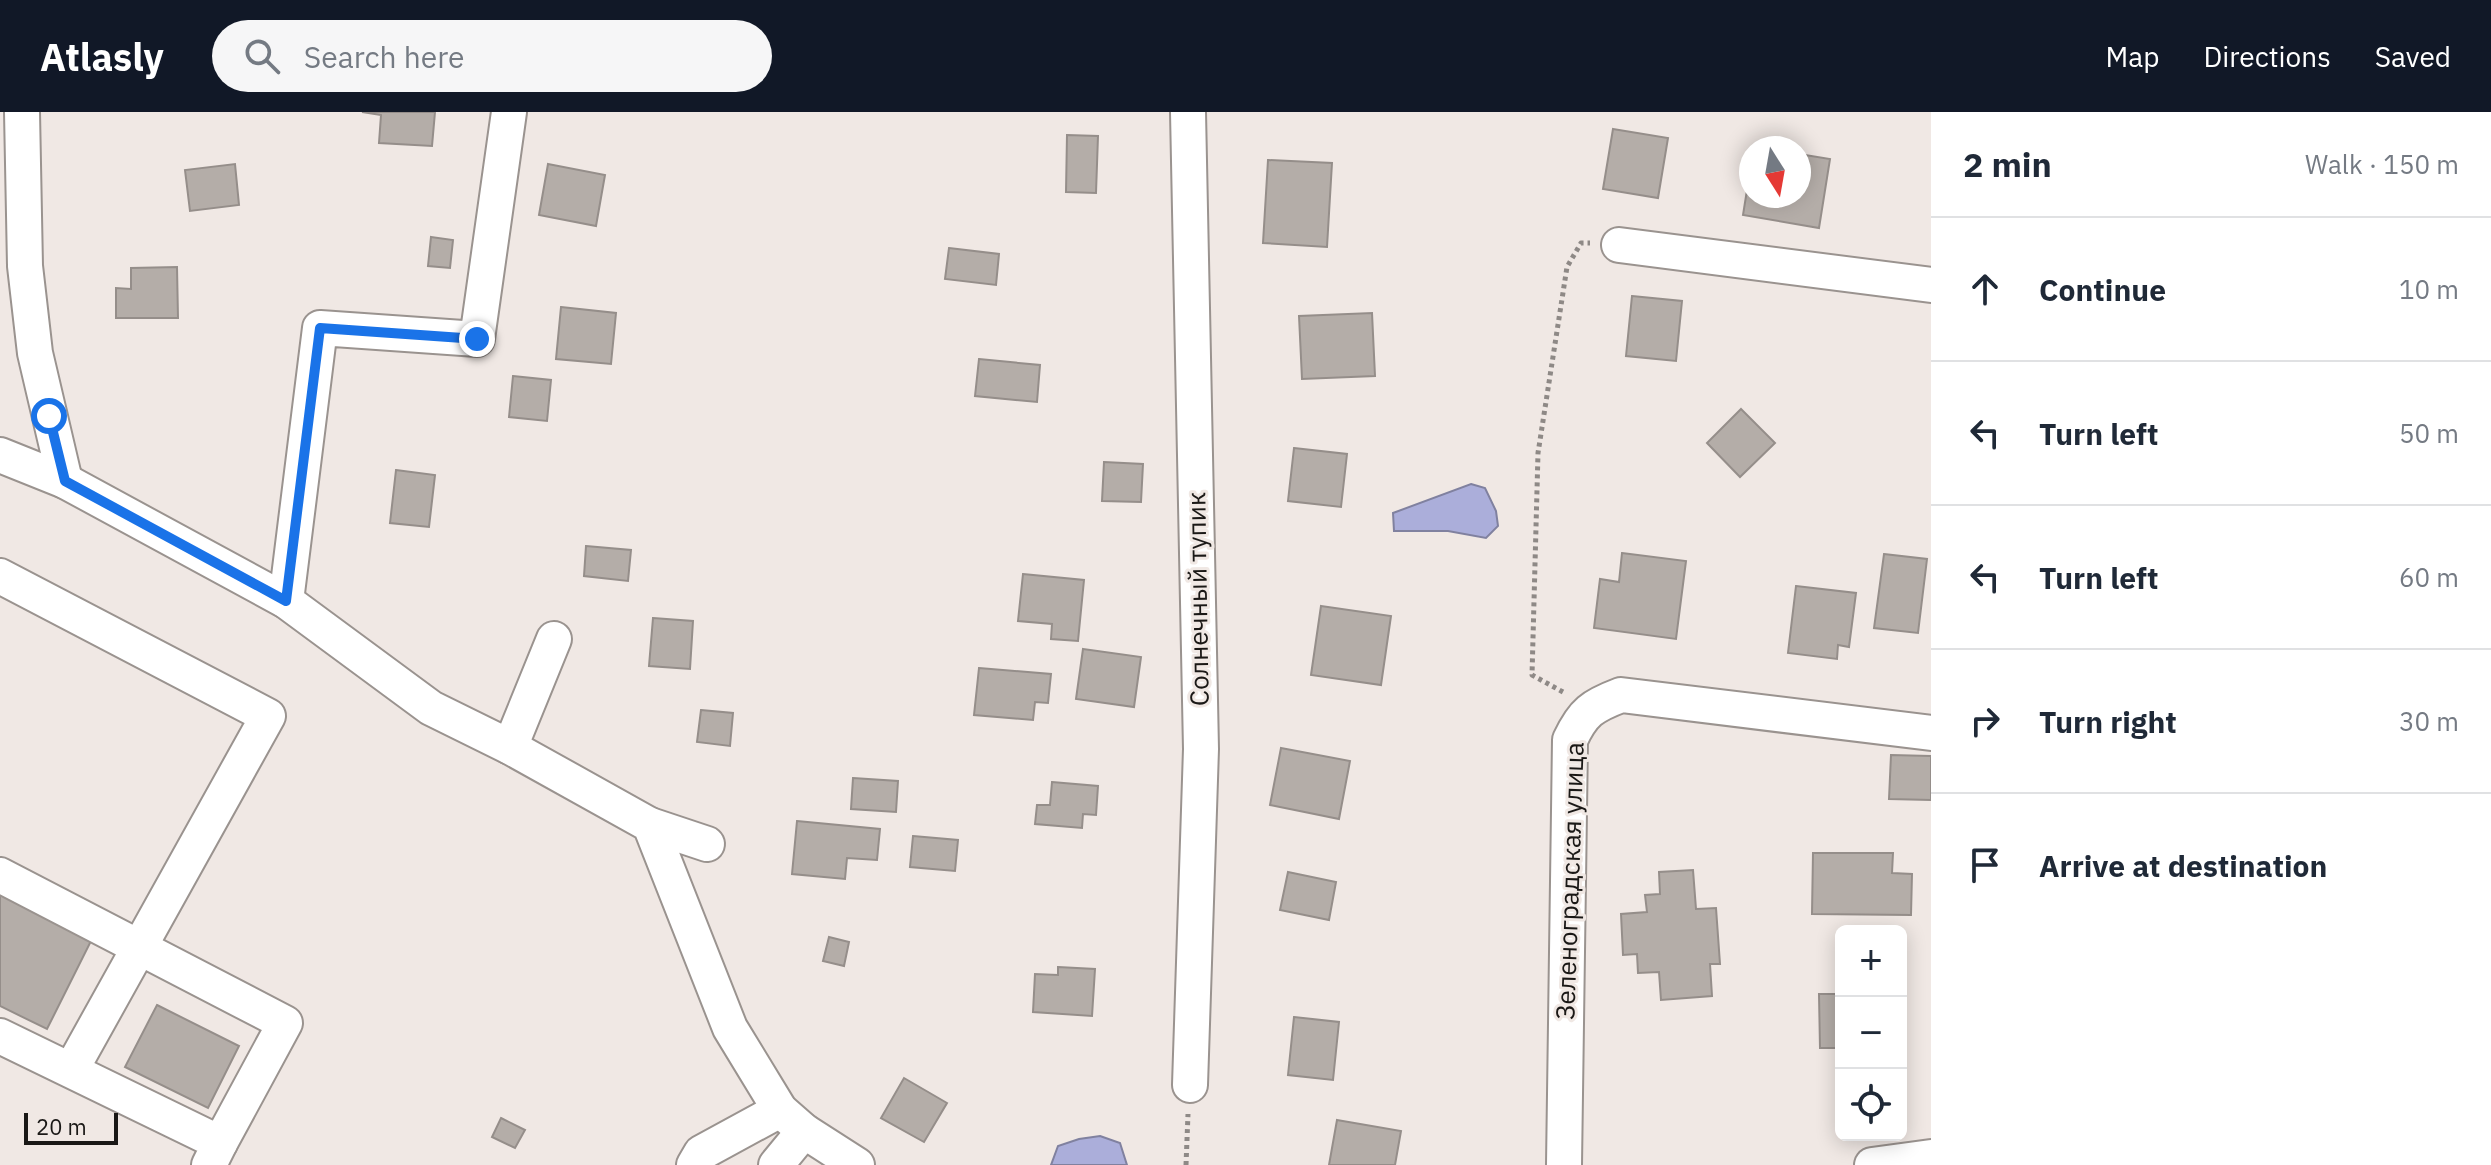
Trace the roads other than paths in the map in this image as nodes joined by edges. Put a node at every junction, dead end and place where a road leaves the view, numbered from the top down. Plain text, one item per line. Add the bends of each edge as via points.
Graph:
1 (22, 112) edge
2 (509, 112) edge
3 (1188, 112) edge
4 (1619, 245) road end
5 (1931, 285) edge
6 (0, 455) edge
7 (65, 481) junction
8 (0, 576) edge
9 (286, 601) junction
10 (554, 639) dead end
11 (1931, 733) edge
12 (510, 747) junction
13 (650, 825) junction
14 (707, 844) dead end
15 (0, 875) edge
16 (140, 948) junction
17 (0, 1036) edge
18 (71, 1070) junction
19 (1190, 1085) road end
20 (792, 1120) junction
21 (214, 1154) edge
22 (1931, 1157) edge
23 (694, 1165) edge
24 (776, 1165) edge
25 (857, 1165) edge
26 (1564, 1165) edge
27 (1872, 1165) edge

1 - 7 street via 25,266 35,353
2 - 9 street via 477,339 320,328
3 - 19 street, Солнечный тупик via 1201,749
4 - 5 street
6 - 7 street
7 - 9 street
8 - 16 street via 268,716
9 - 12 street via 431,708
10 - 12 street
11 - 26 street, Зеленоградская улица via 1621,695 1581,717 1570,740
12 - 13 street
13 - 14 street
13 - 20 street via 730,1028
15 - 16 street
16 - 18 street
16 - 21 street via 285,1023
17 - 18 street
18 - 21 street
20 - 23 street via 701,1153
20 - 24 street
20 - 25 street
22 - 27 street

